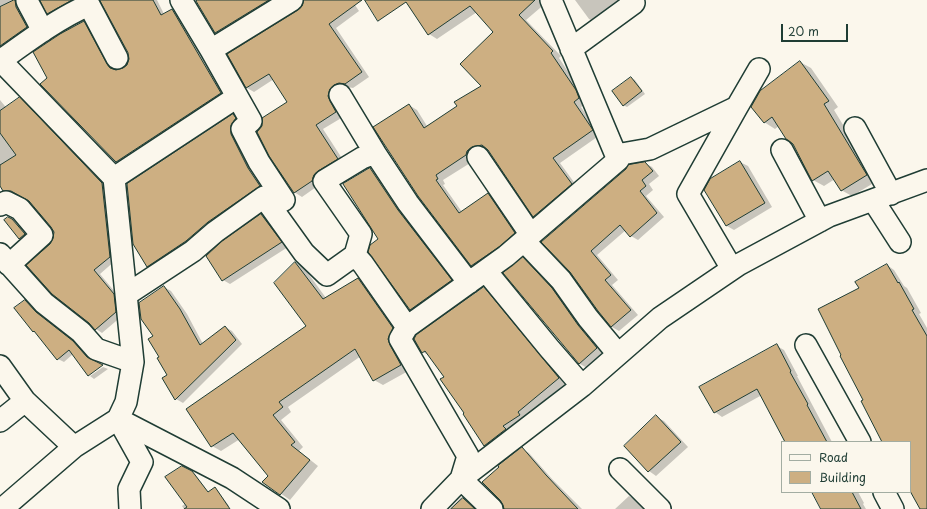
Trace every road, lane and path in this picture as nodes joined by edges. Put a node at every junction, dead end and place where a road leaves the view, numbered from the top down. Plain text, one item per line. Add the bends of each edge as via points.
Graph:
1 (181, 0) edge
2 (292, 0) edge
3 (551, 0) edge
4 (632, 0) edge
5 (27, 1) edge
6 (93, 3) edge
7 (43, 31) junction
8 (571, 48) junction
9 (211, 50) junction
10 (117, 58) dead end
11 (0, 62) edge
12 (759, 69) dead end
13 (340, 95) dead end
14 (237, 97) junction
15 (737, 107) junction
16 (855, 128) dead end
17 (782, 150) dead end
18 (375, 153) junction
19 (616, 155) junction
20 (478, 157) dead end
21 (114, 178) junction
22 (927, 180) edge
23 (882, 197) junction
24 (0, 205) edge
25 (271, 208) junction
26 (820, 221) junction
27 (527, 238) junction
28 (900, 242) dead end
29 (355, 256) junction
30 (5, 260) edge
31 (732, 268) junction
32 (477, 277) junction
33 (126, 295) junction
34 (407, 328) junction
35 (806, 345) dead end
36 (618, 354) junction
37 (133, 362) junction
38 (0, 366) edge
39 (582, 386) junction
40 (25, 401) junction
41 (118, 419) junction
42 (0, 421) edge
43 (859, 441) edge
44 (74, 448) junction
45 (620, 469) dead end
46 (462, 479) junction
47 (885, 493) edge
48 (2, 509) edge
49 (130, 509) edge
50 (279, 509) edge
51 (432, 509) edge
52 (492, 509) edge
53 (660, 509) edge
54 (893, 509) edge

1 - 9 street
2 - 9 street
3 - 8 street
4 - 8 street via 634,3
5 - 7 street
6 - 7 street via 78,9
6 - 10 street
7 - 11 street
8 - 19 street
9 - 14 street
11 - 21 street
12 - 15 street
13 - 18 street
14 - 21 street
14 - 25 street via 251,121 242,129 259,162 284,200
15 - 19 street via 650,149
15 - 31 street via 688,194
16 - 23 street
17 - 26 street
18 - 29 street via 324,181 361,234
18 - 32 street via 408,203
19 - 27 street via 618,160
20 - 27 street
21 - 33 street
22 - 23 street
23 - 26 street
23 - 28 street
24 - 30 street via 6,202 20,209 42,235
25 - 29 street via 304,254 327,275
25 - 33 street via 264,197 193,251
26 - 31 street
27 - 32 street
27 - 36 street
29 - 34 street
30 - 37 street via 44,303 81,332 96,349
31 - 36 street via 660,318
32 - 34 street
32 - 39 street via 549,348
33 - 37 street
34 - 46 street via 400,340 468,456
35 - 43 street
36 - 39 street
37 - 41 street via 126,402
38 - 40 street
39 - 46 street
40 - 42 street
40 - 44 street
41 - 44 street
41 - 49 street via 142,462 129,489
41 - 50 street via 232,478
44 - 48 street
45 - 53 street
46 - 51 street
46 - 52 street
47 - 54 street

